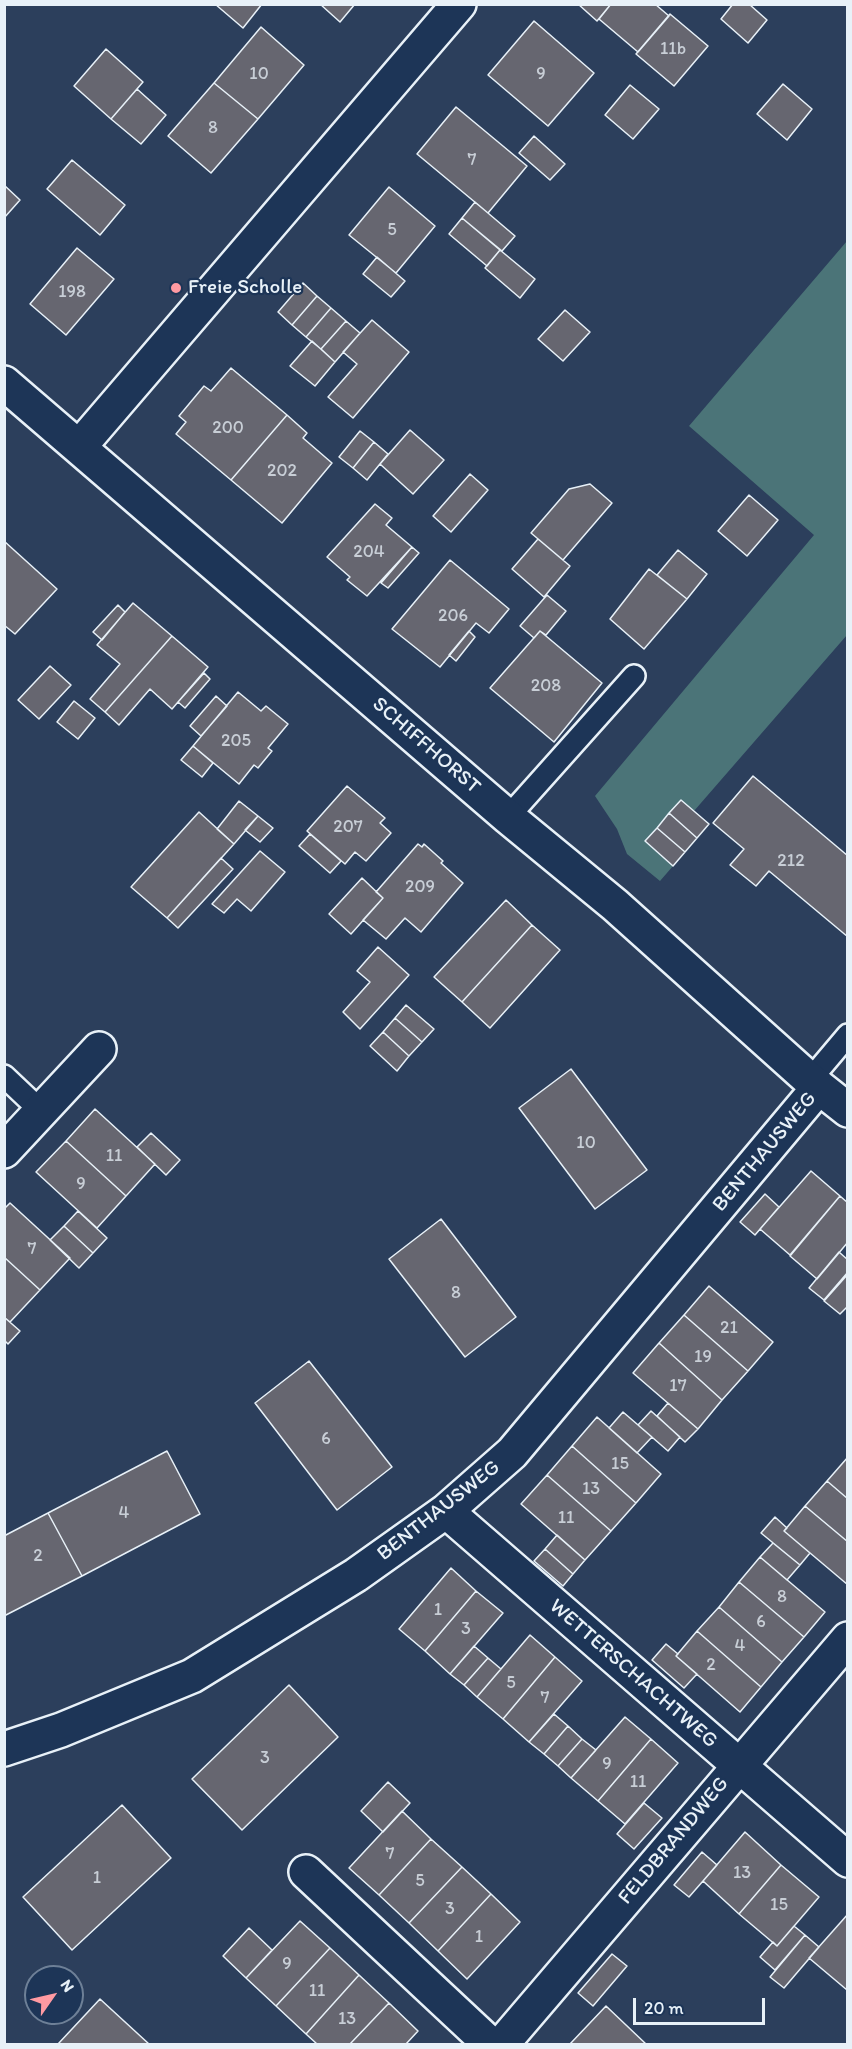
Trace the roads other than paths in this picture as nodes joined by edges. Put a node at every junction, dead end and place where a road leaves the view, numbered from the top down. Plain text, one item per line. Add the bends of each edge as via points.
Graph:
1 (459, 4) edge
2 (4, 383) edge
3 (80, 446) junction
4 (634, 676) dead end
5 (508, 817) junction
6 (848, 1035) edge
7 (99, 1049) dead end
8 (4, 1076) edge
9 (815, 1083) junction
10 (848, 1110) edge
11 (41, 1111) junction
12 (4, 1151) edge
13 (446, 1511) junction
14 (848, 1639) edge
15 (4, 1749) edge
16 (738, 1766) junction
17 (848, 1860) edge
18 (306, 1872) dead end
19 (490, 2044) edge
20 (502, 2044) edge

1 - 3 street
2 - 3 street, SCHIFFHORST
3 - 5 street, SCHIFFHORST
4 - 5 lane
5 - 9 street, SCHIFFHORST via 615,905
6 - 9 lane
7 - 11 street
8 - 11 lane
9 - 10 street, SCHIFFHORST
9 - 13 street, BENTHAUSWEG via 512,1453
11 - 12 street
13 - 15 street, BENTHAUSWEG via 356,1575 192,1676
13 - 16 street, WETTERSCHACHTWEG
14 - 16 street, FELDBRANDWEG
16 - 17 street, WETTERSCHACHTWEG
16 - 20 street, FELDBRANDWEG
18 - 19 street

